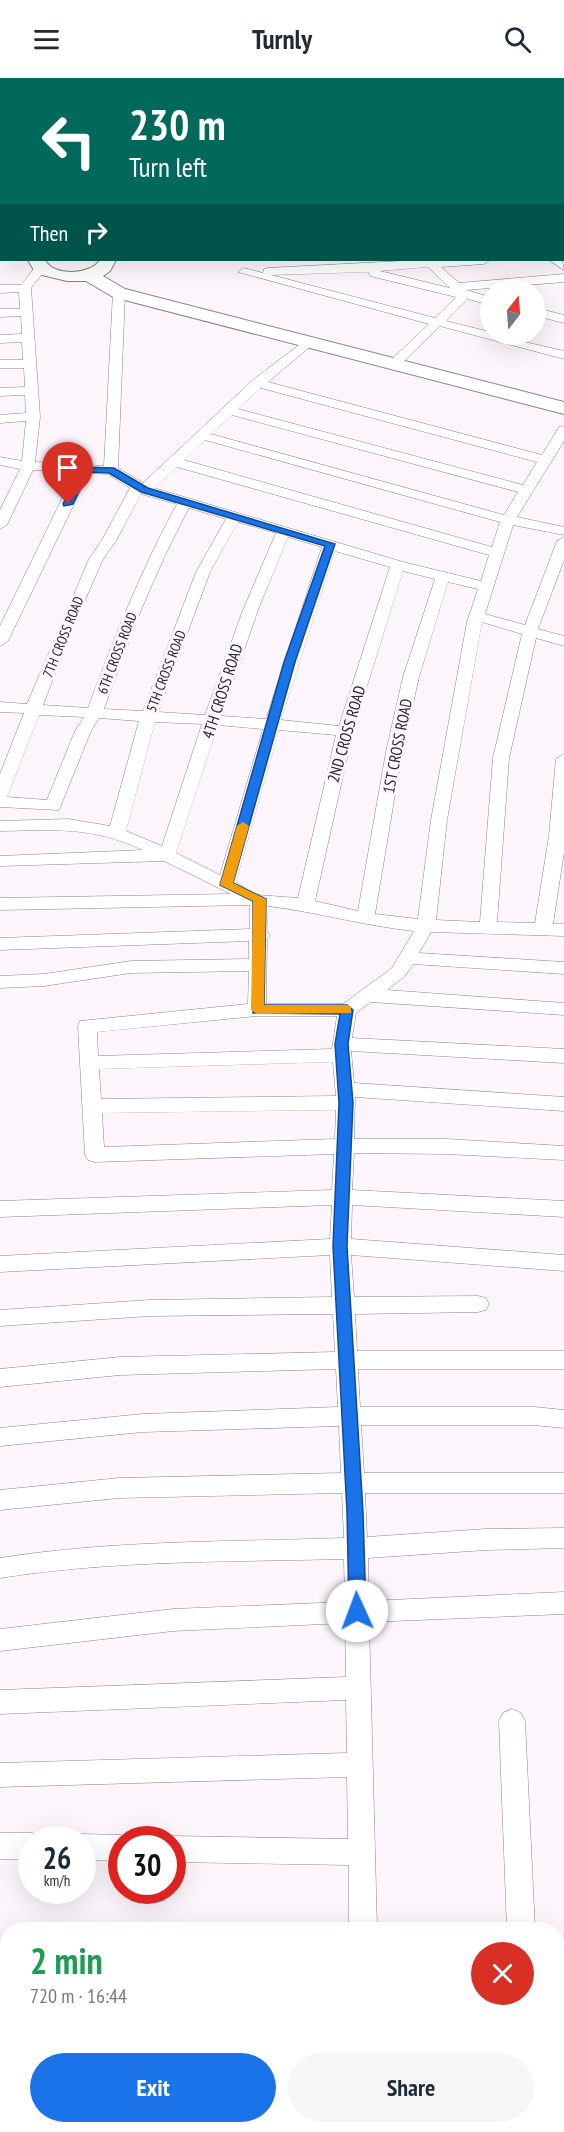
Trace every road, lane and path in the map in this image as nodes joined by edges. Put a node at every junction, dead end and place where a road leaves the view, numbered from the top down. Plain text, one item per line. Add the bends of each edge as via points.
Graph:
1 (107, 261) edge
2 (456, 261) edge
3 (429, 262) edge
4 (39, 264) edge
5 (356, 269) junction
6 (87, 274) junction
7 (564, 278) edge
8 (25, 288) junction
9 (0, 290) edge
10 (460, 291) junction
11 (119, 292) junction
12 (480, 298) edge
13 (26, 312) junction
14 (0, 313) edge
15 (546, 314) edge
16 (564, 319) edge
17 (435, 322) junction
18 (27, 338) junction
19 (0, 339) edge
20 (308, 342) junction
21 (564, 355) edge
22 (0, 364) edge
23 (29, 364) junction
24 (394, 364) junction
25 (258, 383) junction
26 (31, 390) junction
27 (0, 392) edge
28 (564, 408) edge
29 (228, 410) junction
30 (33, 417) junction
31 (0, 419) edge
32 (564, 430) edge
33 (200, 435) junction
34 (543, 459) junction
35 (172, 460) junction
36 (0, 461) edge
37 (28, 466) junction
38 (84, 469) junction
39 (111, 470) junction
40 (141, 488) junction
41 (526, 490) junction
42 (185, 502) junction
43 (235, 516) junction
44 (508, 520) junction
45 (0, 525) edge
46 (284, 531) junction
47 (564, 531) edge
48 (564, 541) edge
49 (330, 544) junction
50 (496, 553) junction
51 (398, 565) junction
52 (443, 576) junction
53 (486, 587) junction
54 (477, 616) junction
55 (530, 631) junction
56 (0, 641) edge
57 (564, 641) edge
58 (0, 707) edge
59 (34, 710) junction
60 (94, 714) junction
61 (148, 718) junction
62 (213, 721) junction
63 (273, 724) junction
64 (345, 731) junction
65 (564, 759) edge
66 (0, 795) edge
67 (0, 802) edge
68 (0, 826) edge
69 (117, 833) junction
70 (167, 855) junction
71 (0, 861) edge
72 (226, 885) junction
73 (260, 899) junction
74 (0, 904) edge
75 (305, 905) junction
76 (366, 918) junction
77 (426, 926) junction
78 (488, 927) junction
79 (543, 929) junction
80 (564, 930) edge
81 (261, 935) junction
82 (0, 944) edge
83 (407, 958) junction
84 (260, 965) junction
85 (564, 968) edge
86 (0, 982) edge
87 (367, 995) junction
88 (564, 1009) edge
89 (257, 1010) junction
90 (347, 1010) junction
91 (342, 1050) junction
92 (564, 1056) edge
93 (91, 1063) junction
94 (345, 1096) junction
95 (564, 1104) edge
96 (93, 1106) junction
97 (343, 1147) junction
98 (564, 1154) edge
99 (341, 1197) junction
100 (0, 1209) edge
101 (564, 1209) edge
102 (340, 1246) junction
103 (564, 1263) edge
104 (0, 1264) edge
105 (478, 1304) dead end
106 (344, 1306) junction
107 (0, 1318) edge
108 (347, 1360) junction
109 (564, 1360) edge
110 (0, 1378) edge
111 (350, 1416) junction
112 (564, 1419) edge
113 (0, 1437) edge
114 (353, 1481) junction
115 (564, 1483) edge
116 (0, 1500) edge
117 (564, 1538) edge
118 (356, 1548) junction
119 (0, 1568) edge
120 (564, 1603) edge
121 (357, 1611) junction
122 (0, 1640) edge
123 (358, 1688) junction
124 (0, 1702) edge
125 (512, 1720) dead end
126 (361, 1765) junction
127 (0, 1775) edge
128 (0, 1846) edge
129 (18, 1846) edge
130 (186, 1849) edge
131 (363, 1852) junction
132 (363, 1922) edge
133 (521, 1922) edge

1 - 6 street via 103,268
2 - 3 street
3 - 5 street
3 - 10 street
4 - 6 street via 65,276
4 - 8 street
5 - 10 street
5 - 17 street via 244,272
6 - 11 street
7 - 10 street
8 - 9 street
8 - 13 street
10 - 12 street
10 - 17 street
11 - 20 street
11 - 39 street
13 - 14 street
13 - 18 street
15 - 16 street
17 - 21 street
17 - 24 street
18 - 19 street
18 - 23 street
20 - 24 street
20 - 25 street, 7TH CROSS ROAD
22 - 23 street
23 - 26 street
24 - 28 street
25 - 29 street, 7TH CROSS ROAD
25 - 34 street
26 - 27 street
26 - 30 street
29 - 33 street, 7TH CROSS ROAD
29 - 41 street
30 - 31 street
30 - 37 street
32 - 34 street
33 - 35 street, 7TH CROSS ROAD
33 - 44 street
34 - 41 street
35 - 40 street, 7TH CROSS ROAD
35 - 50 street
36 - 37 street
37 - 38 street
37 - 45 street
38 - 39 street
38 - 56 street
39 - 40 street
40 - 42 street
40 - 59 street, 7TH CROSS ROAD via 96,559
41 - 44 street
42 - 43 street
42 - 60 street, 6TH CROSS ROAD via 124,630
43 - 46 street
43 - 61 street, 5TH CROSS ROAD via 203,572
44 - 47 street
44 - 50 street
46 - 49 street
46 - 62 street, 4TH CROSS ROAD via 228,665
48 - 55 street
49 - 51 street
49 - 63 street
50 - 53 street
51 - 52 street
51 - 64 street, 2ND CROSS ROAD
52 - 53 street
52 - 76 street, 1ST CROSS ROAD via 411,677 396,741
53 - 54 street
54 - 55 street
54 - 77 street via 439,820
55 - 57 street
55 - 78 street via 501,758
58 - 59 street
59 - 60 street
59 - 66 street, 7TH CROSS ROAD
60 - 61 street
60 - 67 street, 6TH CROSS ROAD via 83,731 53,806
61 - 62 street
61 - 69 street, 5TH CROSS ROAD
62 - 63 street
62 - 70 street, 4TH CROSS ROAD
63 - 64 street
63 - 72 street
64 - 75 street, 2ND CROSS ROAD
65 - 79 street via 558,836
68 - 69 street via 86,825
69 - 70 street
70 - 71 street
70 - 72 street
72 - 73 street
73 - 74 street
73 - 75 street
73 - 81 street
75 - 76 street
76 - 77 street
77 - 78 street
77 - 83 street
78 - 79 street
79 - 80 street
81 - 82 street
81 - 84 street
83 - 85 street
83 - 87 street via 399,972
84 - 86 street via 131,967 44,980
84 - 89 street
87 - 88 street
87 - 90 street
89 - 90 street
89 - 93 street via 87,1026
90 - 91 street
91 - 92 street
91 - 93 street
91 - 94 street
93 - 96 street
94 - 95 street
94 - 96 street
94 - 97 street
96 - 97 street via 95,1155
97 - 98 street via 496,1147
97 - 99 street
99 - 100 street
99 - 101 street
99 - 102 street
102 - 103 street
102 - 104 street
102 - 106 street
105 - 106 street
106 - 107 street via 150,1308
106 - 108 street
108 - 109 street
108 - 110 street via 120,1366
108 - 111 street
111 - 112 street
111 - 113 street via 143,1423
111 - 114 street
114 - 115 street
114 - 116 street via 119,1488
114 - 118 street
117 - 118 street via 521,1537
118 - 119 street via 50,1559
118 - 121 street
120 - 121 street
121 - 122 street via 174,1620
121 - 123 street
123 - 124 street
123 - 126 street
125 - 133 street
126 - 127 street
126 - 131 street
128 - 129 street
130 - 131 street
131 - 132 street

